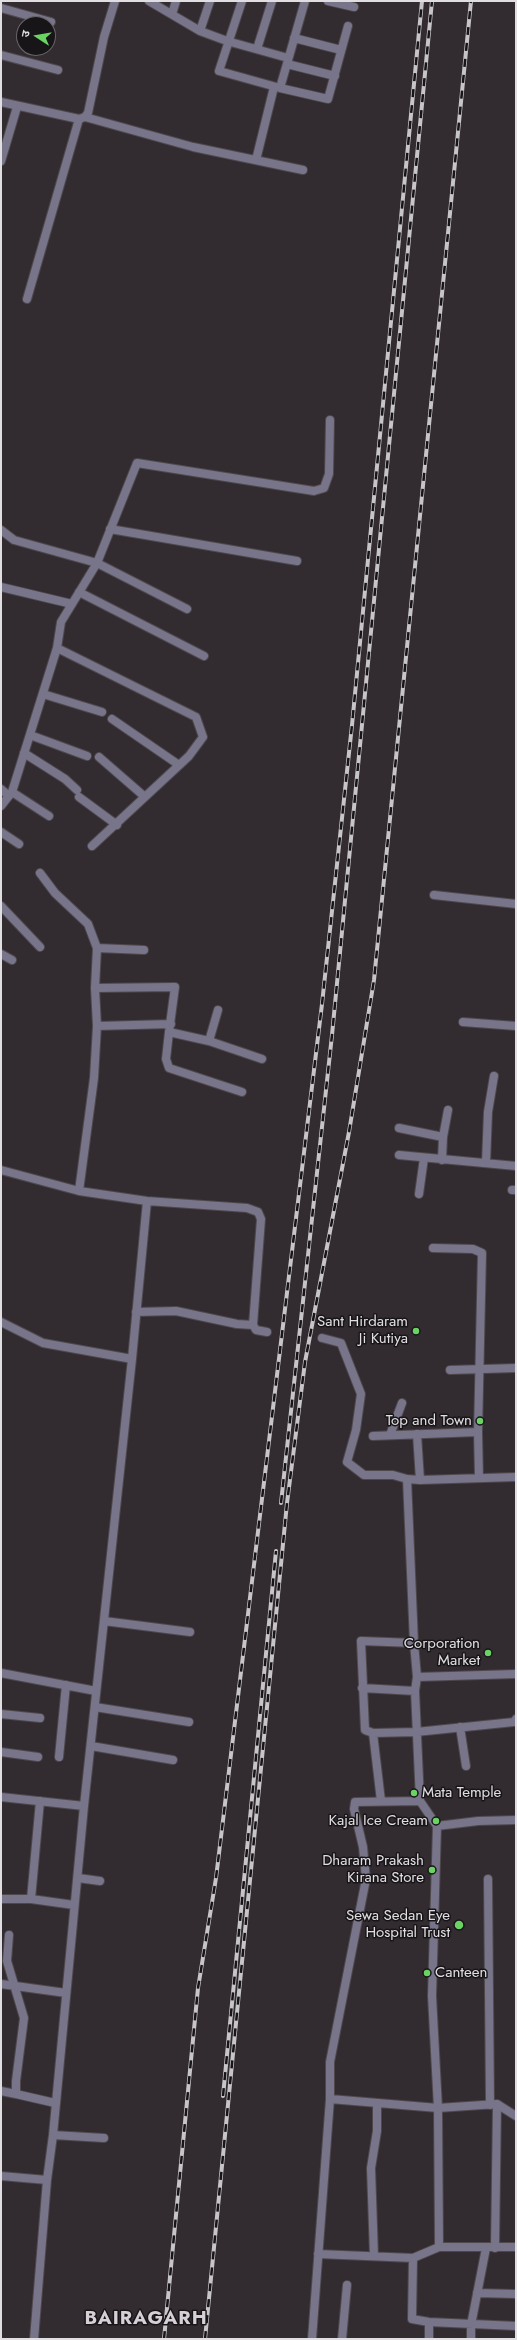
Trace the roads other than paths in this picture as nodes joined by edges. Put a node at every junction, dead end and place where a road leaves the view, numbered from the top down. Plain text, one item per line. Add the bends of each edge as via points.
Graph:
1 (115, 1) edge
2 (149, 1) edge
3 (176, 1) edge
4 (210, 1) edge
5 (242, 1) edge
6 (272, 1) edge
7 (305, 1) edge
8 (328, 1) edge
9 (354, 7) dead end
10 (1, 8) edge
11 (172, 14) junction
12 (30, 16) edge
13 (348, 26) dead end
14 (200, 31) junction
15 (294, 38) junction
16 (227, 41) junction
17 (257, 49) junction
18 (341, 50) junction
19 (1, 55) edge
20 (288, 61) junction
21 (58, 70) dead end
22 (335, 76) junction
23 (277, 87) junction
24 (1, 102) edge
25 (17, 106) junction
26 (82, 118) junction
27 (256, 160) junction
28 (1, 161) edge
29 (303, 170) dead end
30 (27, 298) dead end
31 (330, 420) dead end
32 (110, 529) junction
33 (1, 530) edge
34 (297, 561) dead end
35 (97, 563) junction
36 (1, 587) edge
37 (79, 592) junction
38 (72, 604) junction
39 (187, 609) dead end
40 (57, 648) junction
41 (204, 656) dead end
42 (43, 694) junction
43 (102, 712) dead end
44 (112, 719) dead end
45 (30, 735) junction
46 (24, 753) junction
47 (87, 756) dead end
48 (98, 757) dead end
49 (178, 765) junction
50 (1, 789) edge
51 (11, 794) junction
52 (145, 797) junction
53 (1, 806) edge
54 (49, 816) dead end
55 (117, 825) junction
56 (1, 832) edge
57 (20, 844) dead end
58 (92, 846) dead end
59 (40, 873) dead end
60 (434, 895) dead end
61 (516, 904) edge
62 (1, 906) edge
63 (40, 946) dead end
64 (97, 948) junction
65 (144, 950) dead end
66 (1, 954) edge
67 (12, 960) dead end
68 (95, 988) junction
69 (218, 1010) dead end
70 (462, 1022) dead end
71 (97, 1026) junction
72 (516, 1026) edge
73 (170, 1028) junction
74 (209, 1041) junction
75 (262, 1059) dead end
76 (494, 1076) dead end
77 (242, 1092) dead end
78 (448, 1110) dead end
79 (399, 1128) dead end
80 (443, 1137) junction
81 (399, 1155) dead end
82 (424, 1158) junction
83 (442, 1160) junction
84 (486, 1163) junction
85 (516, 1166) edge
86 (1, 1170) edge
87 (79, 1191) junction
88 (419, 1194) dead end
89 (147, 1201) junction
90 (433, 1248) dead end
91 (136, 1312) junction
92 (1, 1322) edge
93 (253, 1324) junction
94 (266, 1332) dead end
95 (322, 1338) dead end
96 (132, 1359) junction
97 (516, 1368) edge
98 (450, 1370) dead end
99 (480, 1370) junction
100 (402, 1403) dead end
101 (478, 1432) junction
102 (417, 1434) junction
103 (373, 1436) dead end
104 (390, 1436) junction
105 (516, 1477) edge
106 (479, 1478) junction
107 (407, 1479) junction
108 (420, 1480) junction
109 (104, 1621) junction
110 (190, 1632) dead end
111 (414, 1642) junction
112 (1, 1673) edge
113 (516, 1674) edge
114 (417, 1677) junction
115 (66, 1685) junction
116 (362, 1688) junction
117 (96, 1691) junction
118 (415, 1691) junction
119 (95, 1707) junction
120 (1, 1714) edge
121 (40, 1718) dead end
122 (516, 1719) edge
123 (189, 1722) dead end
124 (460, 1728) junction
125 (416, 1732) junction
126 (373, 1733) junction
127 (91, 1746) junction
128 (1, 1752) edge
129 (38, 1757) dead end
130 (59, 1757) dead end
131 (173, 1760) dead end
132 (466, 1766) dead end
133 (1, 1797) edge
134 (40, 1801) junction
135 (381, 1801) junction
136 (420, 1801) junction
137 (84, 1806) junction
138 (516, 1820) edge
139 (437, 1826) junction
140 (78, 1878) junction
141 (488, 1879) dead end
142 (100, 1881) dead end
143 (1, 1899) edge
144 (31, 1899) junction
145 (74, 1905) junction
146 (6, 1939) edge
147 (1, 1984) edge
148 (15, 1986) junction
149 (66, 1993) junction
150 (1, 2091) edge
151 (16, 2094) junction
152 (330, 2099) junction
153 (55, 2103) junction
154 (377, 2103) junction
155 (494, 2104) junction
156 (438, 2108) junction
157 (516, 2116) edge
158 (53, 2135) junction
159 (104, 2138) dead end
160 (1, 2176) edge
161 (47, 2180) junction
162 (439, 2247) junction
163 (516, 2247) edge
164 (486, 2248) junction
165 (495, 2248) junction
166 (318, 2254) junction
167 (374, 2256) junction
168 (413, 2258) junction
169 (347, 2285) dead end
170 (478, 2293) junction
171 (516, 2294) edge
172 (429, 2322) junction
173 (471, 2325) junction
174 (516, 2326) edge
175 (34, 2339) edge
176 (312, 2339) edge
177 (342, 2339) edge
178 (429, 2339) edge
179 (471, 2339) edge

1 - 26 street via 104,36 88,113
2 - 11 street
3 - 11 street
4 - 14 street
5 - 16 street
6 - 17 street
7 - 15 street
8 - 9 street
10 - 12 street
11 - 14 street
13 - 18 street
14 - 16 street
15 - 18 street
15 - 20 street
16 - 17 street
16 - 23 street via 219,71
17 - 20 street
18 - 22 street
19 - 21 street
20 - 22 street
20 - 23 street
22 - 23 street via 328,99
23 - 27 street
24 - 25 street
25 - 26 street
25 - 28 street
26 - 27 street via 193,147
26 - 30 street
27 - 29 street
31 - 32 street via 329,474 324,488 314,491 137,463
32 - 34 street
32 - 35 street
33 - 35 street via 14,540
35 - 37 street
35 - 39 street
36 - 38 street
37 - 38 street
37 - 41 street
38 - 40 street via 61,622
40 - 42 street
40 - 49 street via 196,717 203,737
42 - 43 street
42 - 45 street
44 - 49 street
45 - 46 street
45 - 47 street
46 - 51 street
46 - 55 street via 66,779 78,793
48 - 52 street
49 - 52 street
50 - 51 street
51 - 53 street
51 - 54 street
52 - 55 street
55 - 58 street
56 - 57 street
59 - 64 street via 55,893 88,924
60 - 61 street
62 - 63 street
64 - 65 street
64 - 68 street
66 - 67 street
68 - 71 street
68 - 73 street via 175,987
69 - 74 street
70 - 72 street
71 - 73 street
71 - 87 street via 94,1078
73 - 74 street
73 - 77 street via 166,1059 169,1068
74 - 75 street
76 - 84 street via 488,1112
78 - 80 street
79 - 80 street
80 - 83 street
81 - 82 street
82 - 83 street
82 - 88 street
83 - 84 street
84 - 85 street
86 - 87 street
87 - 89 street
89 - 91 street
89 - 93 street via 247,1208 258,1212 261,1219
90 - 99 street via 473,1249 482,1253
91 - 93 street via 176,1311 237,1324
91 - 96 street
92 - 96 street via 44,1343
93 - 94 street via 256,1330
95 - 107 street via 342,1343 362,1394 347,1462 364,1475 393,1475
96 - 109 street
97 - 99 street
98 - 99 street
99 - 101 street
100 - 104 street
101 - 102 street
101 - 106 street
102 - 104 street
102 - 108 street
103 - 104 street
105 - 106 street
106 - 108 street
107 - 108 street
107 - 111 street
109 - 110 street
109 - 117 street
111 - 114 street
111 - 116 street via 361,1640
112 - 115 street
113 - 114 street
114 - 118 street
115 - 117 street
115 - 130 street
116 - 118 street
116 - 126 street via 365,1730
117 - 119 street
118 - 125 street
119 - 123 street
119 - 127 street
120 - 121 street
122 - 124 street via 514,1722
124 - 125 street
124 - 132 street
125 - 126 street
125 - 136 street
126 - 135 street
127 - 131 street
127 - 137 street
128 - 129 street
133 - 134 street
134 - 137 street
134 - 144 street
135 - 136 street
135 - 152 street via 355,1802 354,1810 363,1847 366,1879 330,2062
136 - 139 street
137 - 140 street
138 - 139 street
139 - 156 street via 432,1996
140 - 142 street
140 - 145 street
141 - 155 street
143 - 144 street
144 - 145 street
145 - 149 street
146 - 148 street via 7,1961
147 - 148 street
148 - 149 street
148 - 151 street via 24,2018
149 - 153 street
150 - 151 street
151 - 153 street
152 - 154 street
152 - 166 street
153 - 158 street
154 - 156 street
154 - 167 street via 377,2131 371,2168
155 - 156 street
155 - 157 street
155 - 165 street
156 - 162 street
158 - 159 street
158 - 161 street
160 - 161 street
161 - 175 street
162 - 164 street
162 - 168 street
163 - 165 street
164 - 165 street
164 - 170 street
166 - 167 street
166 - 176 street
167 - 168 street
168 - 172 street via 412,2319
169 - 177 street
170 - 171 street
170 - 173 street
172 - 173 street
172 - 178 street
173 - 174 street
173 - 179 street

